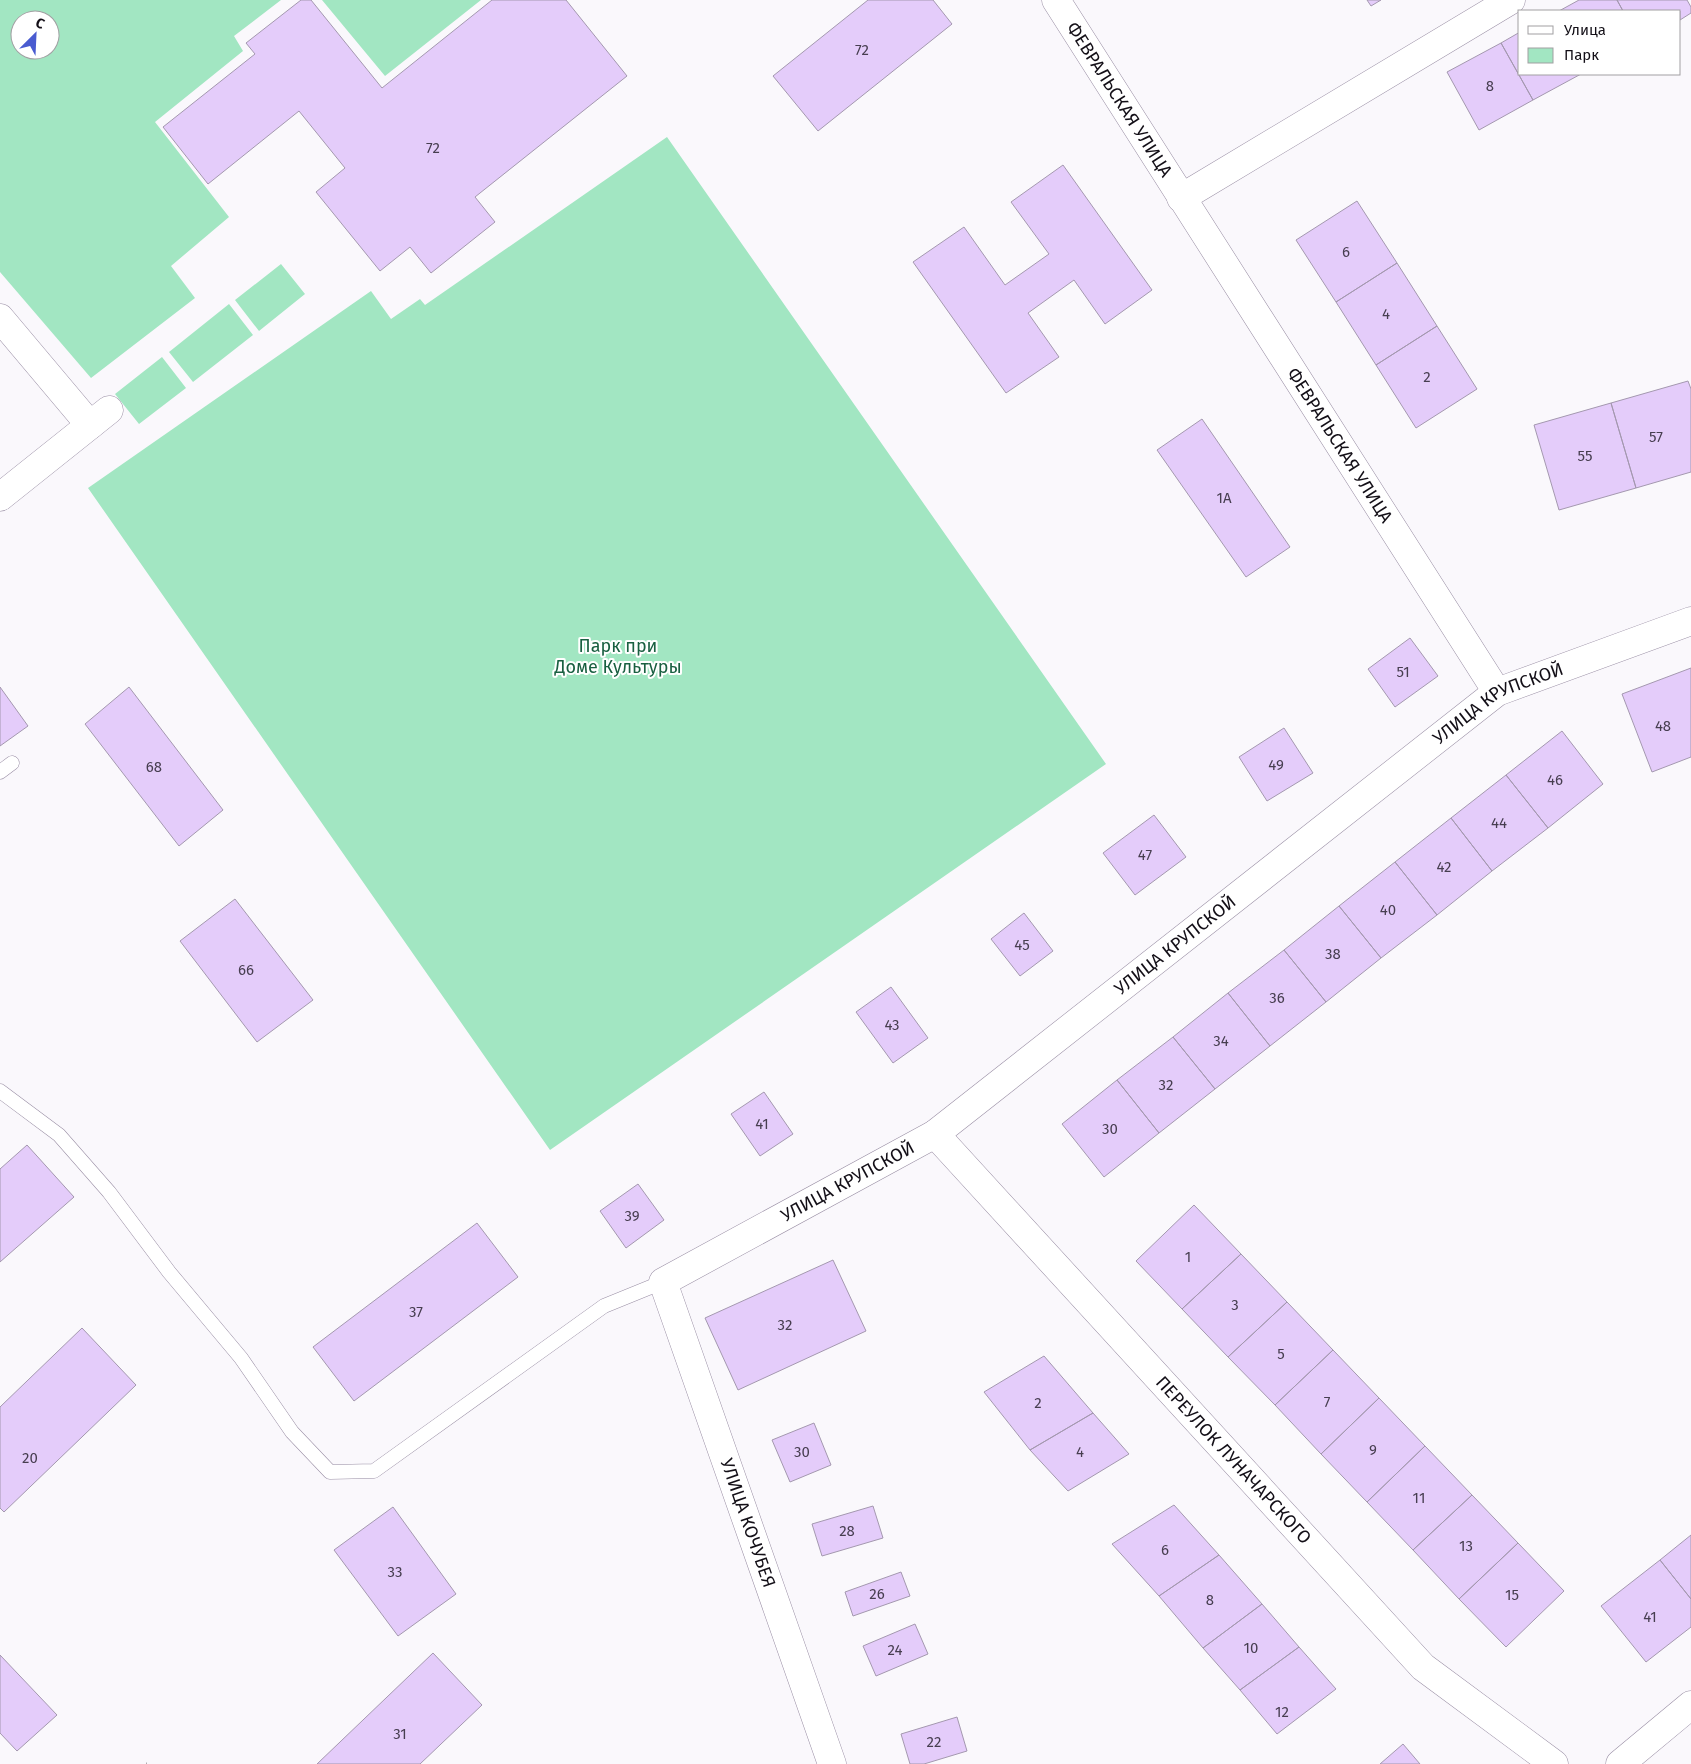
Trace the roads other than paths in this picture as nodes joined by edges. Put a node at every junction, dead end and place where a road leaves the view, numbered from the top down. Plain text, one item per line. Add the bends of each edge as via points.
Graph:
1 (1056, 0) edge
2 (1511, 0) edge
3 (1181, 198) junction
4 (0, 318) edge
5 (0, 497) edge
6 (1691, 621) edge
7 (1497, 692) junction
8 (12, 763) dead end
9 (0, 772) edge
10 (0, 1092) edge
11 (935, 1134) junction
12 (663, 1282) junction
13 (1691, 1705) edge
14 (832, 1764) edge
15 (1554, 1764) edge
16 (1620, 1764) edge

1 - 3 street, ФЕВРАЛЬСКАЯ УЛИЦА
2 - 3 street
3 - 7 street, ФЕВРАЛЬСКАЯ УЛИЦА
4 - 5 street via 100,418
6 - 7 street, УЛИЦА КРУПСКОЙ
7 - 11 street, УЛИЦА КРУПСКОЙ
8 - 9 lane
10 - 12 lane via 59,1135 109,1192 241,1358 292,1432 330,1472 374,1471 604,1306
11 - 12 street, УЛИЦА КРУПСКОЙ
11 - 15 street, ПЕРЕУЛОК ЛУНАЧАРСКОГО via 1423,1668
12 - 14 street, УЛИЦА КОЧУБЕЯ
13 - 16 street

